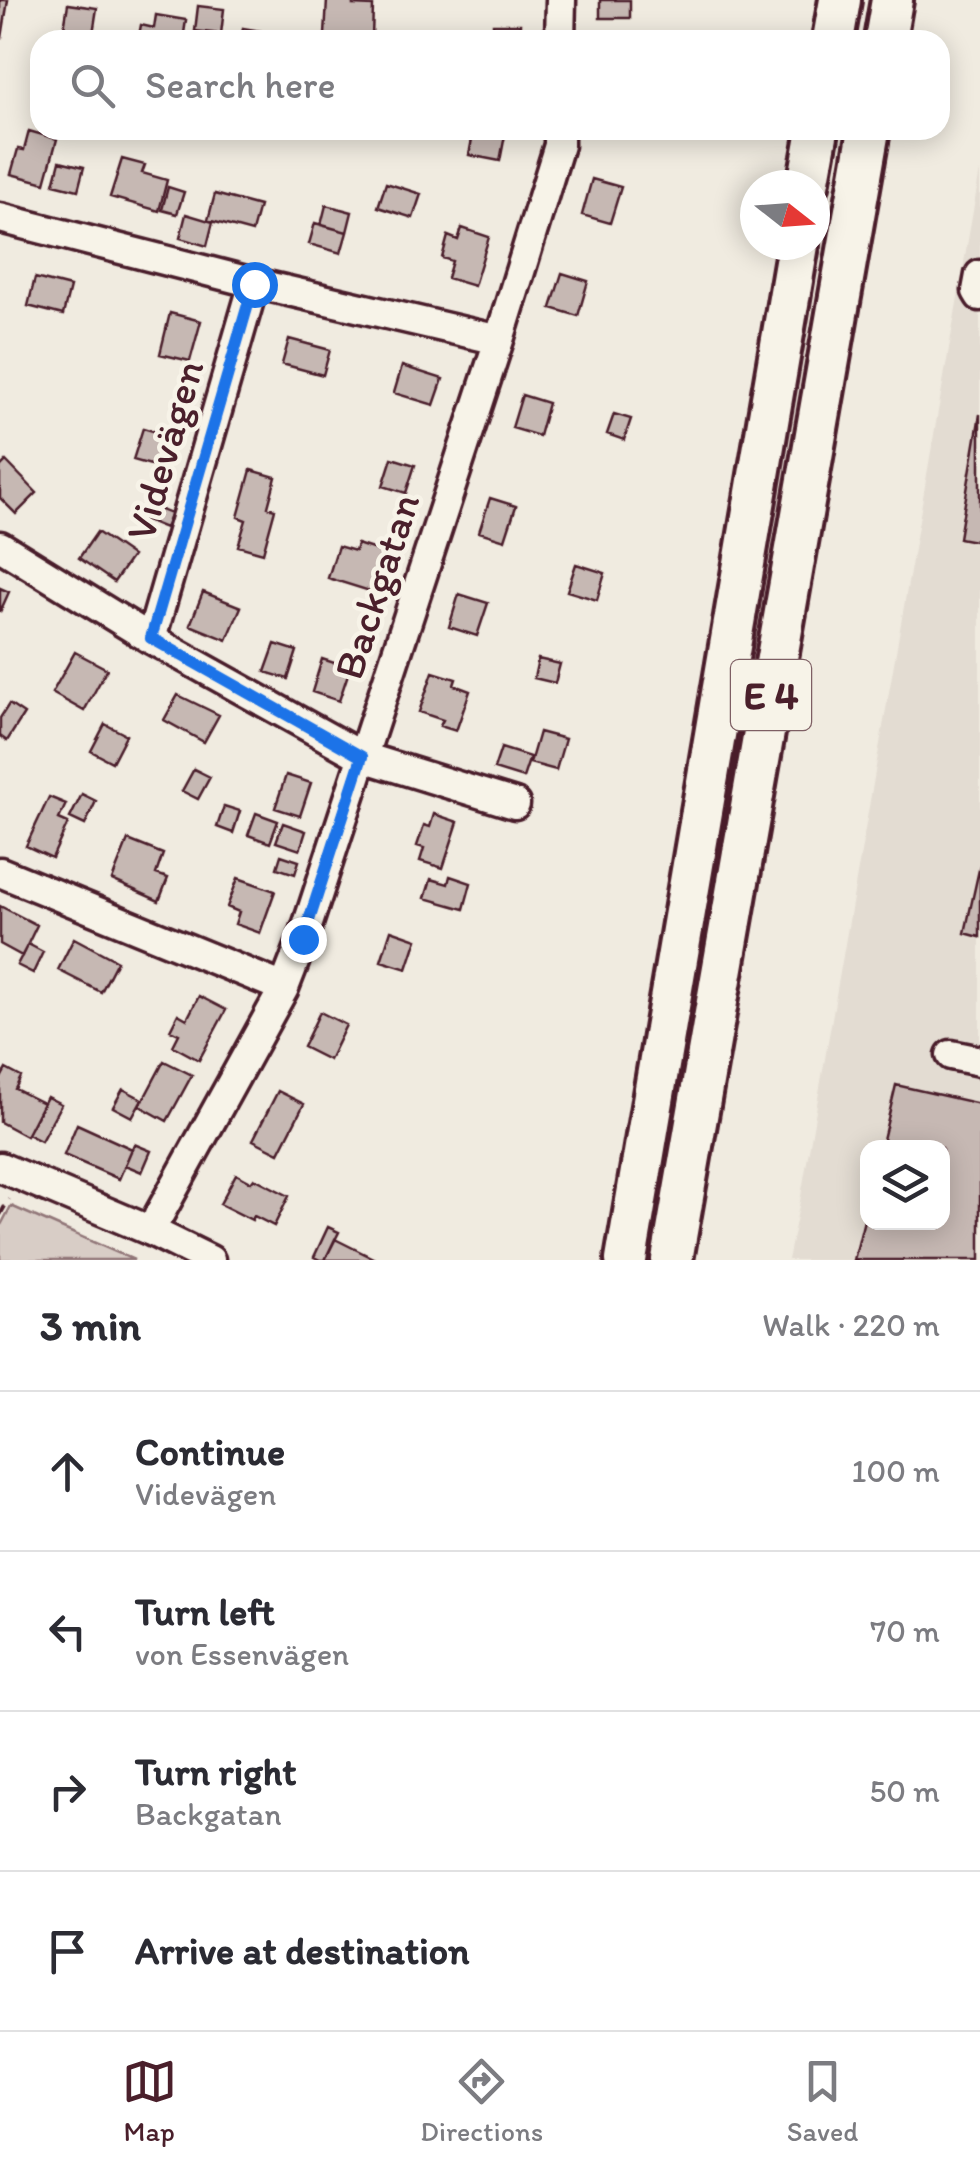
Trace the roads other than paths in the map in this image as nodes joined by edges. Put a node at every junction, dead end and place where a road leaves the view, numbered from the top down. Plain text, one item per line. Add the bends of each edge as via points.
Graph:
1 (561, 0) edge
2 (840, 0) edge
3 (892, 0) edge
4 (560, 30) edge
5 (836, 30) edge
6 (887, 30) edge
7 (559, 140) edge
8 (816, 140) edge
9 (868, 140) edge
10 (811, 170) edge
11 (0, 218) edge
12 (795, 260) edge
13 (980, 275) edge
14 (254, 284) junction
15 (980, 296) edge
16 (499, 340) junction
17 (0, 546) edge
18 (151, 638) junction
19 (362, 757) junction
20 (515, 804) dead end
21 (0, 872) edge
22 (284, 988) junction
23 (951, 1054) dead end
24 (980, 1061) edge
25 (0, 1167) edge
26 (158, 1216) dead end
27 (210, 1260) edge
28 (626, 1260) edge
29 (672, 1260) edge

1 - 4 street
2 - 5 highway
3 - 6 highway
7 - 16 street, Backgatan
8 - 10 highway
9 - 29 highway, E 4
11 - 14 street
12 - 28 highway, E 4
13 - 15 street
14 - 16 street
14 - 18 street, Videvägen
16 - 19 street, Backgatan
17 - 18 street
18 - 19 street
19 - 20 street
19 - 22 street, Backgatan
21 - 22 street
22 - 26 street, Backgatan
23 - 24 street
25 - 27 street

